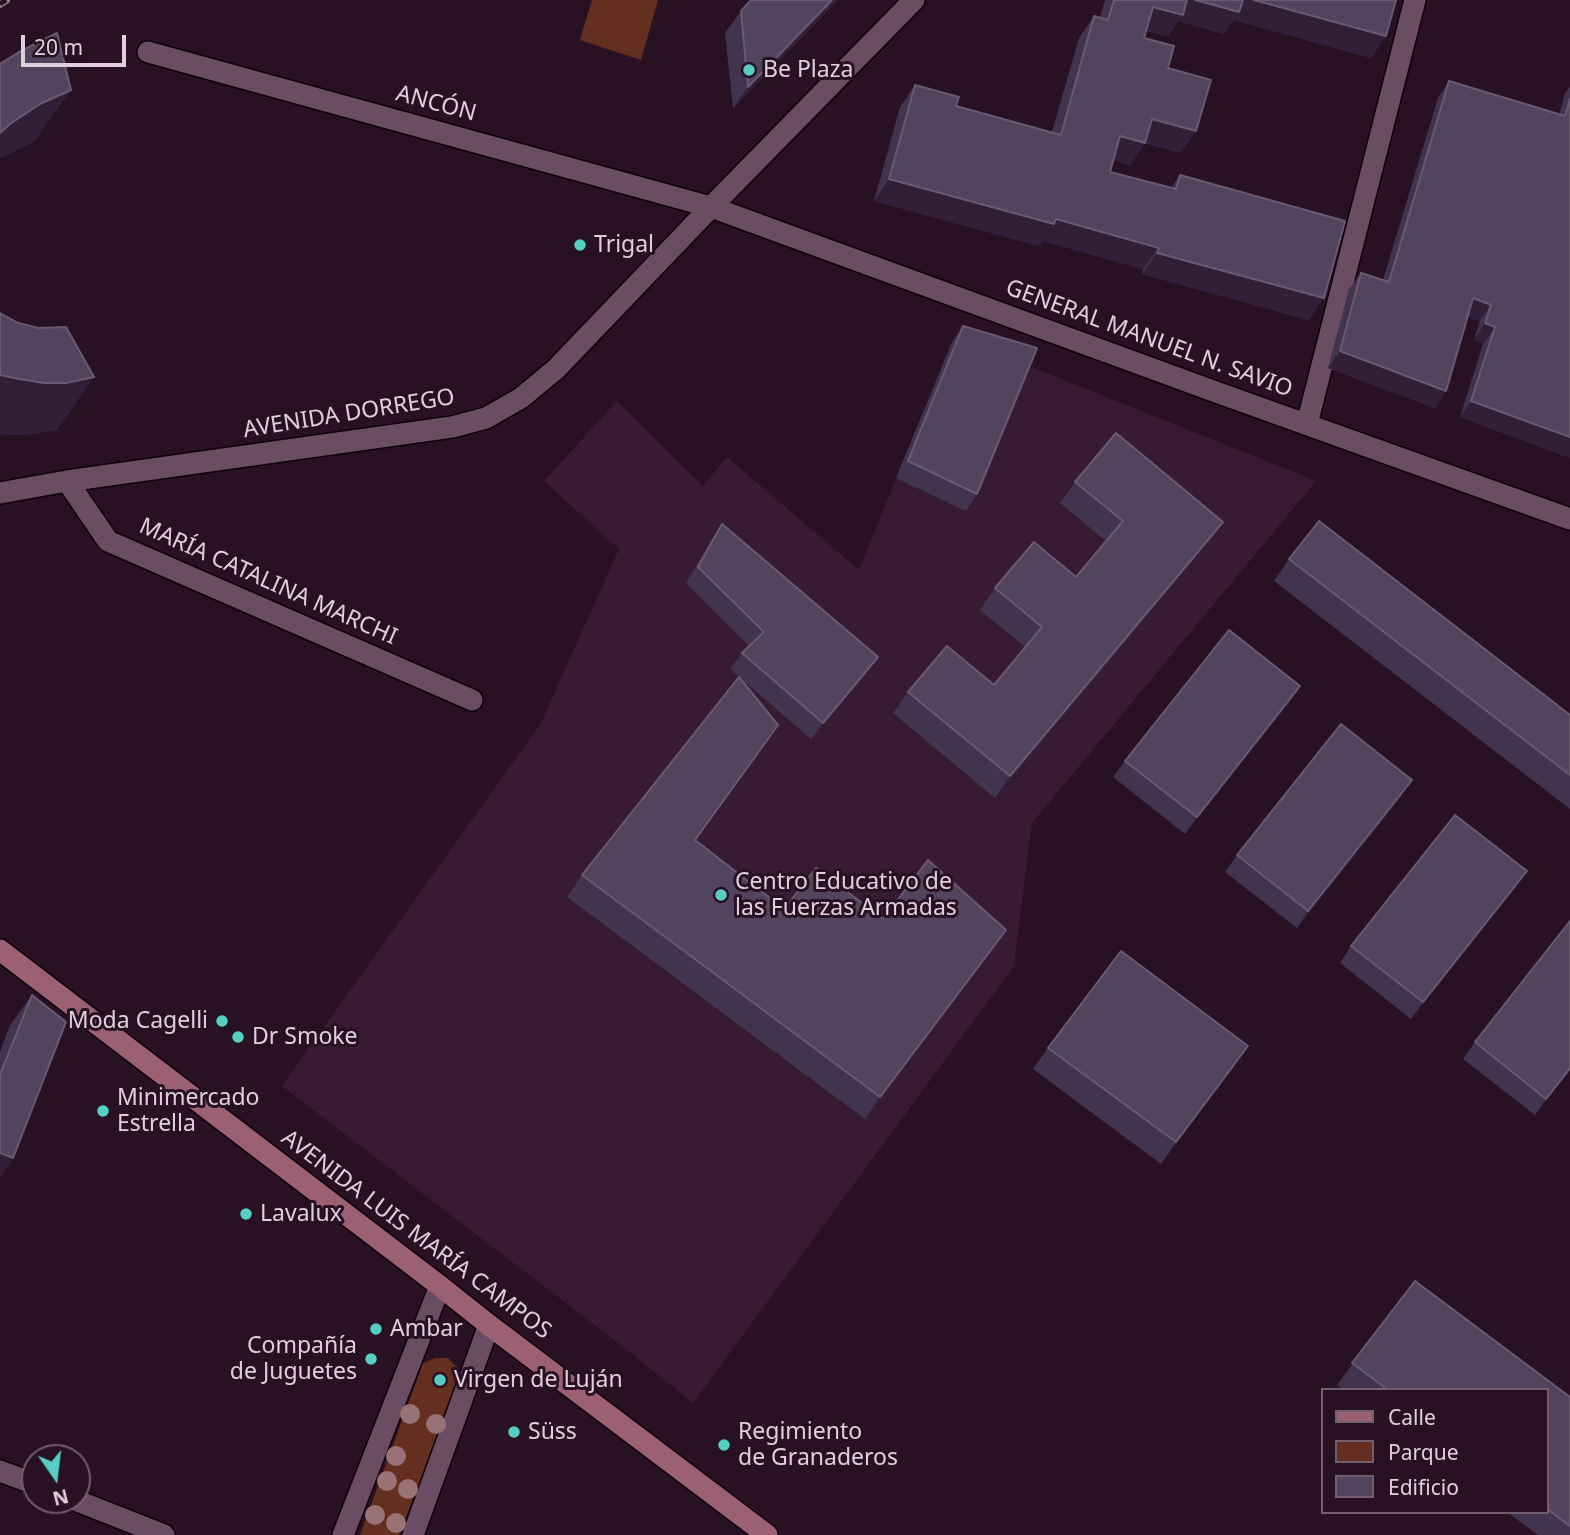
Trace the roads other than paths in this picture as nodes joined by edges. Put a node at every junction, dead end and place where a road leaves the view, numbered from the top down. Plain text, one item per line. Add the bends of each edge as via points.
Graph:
1 (915, 0) edge
2 (1415, 0) edge
3 (148, 52) dead end
4 (711, 207) junction
5 (1307, 424) junction
6 (67, 481) junction
7 (0, 493) edge
8 (1570, 519) edge
9 (472, 700) dead end
10 (0, 950) edge
11 (440, 1286) junction
12 (489, 1325) junction
13 (0, 1471) edge
14 (21, 1479) edge
15 (91, 1506) edge
16 (164, 1535) edge
17 (343, 1535) edge
18 (413, 1535) edge
19 (767, 1535) edge

1 - 4 street, AVENIDA DORREGO
2 - 5 street
3 - 4 street, ANCÓN
4 - 5 street, GENERAL MANUEL N. SAVIO
4 - 6 street, AVENIDA DORREGO via 556,369 521,398 486,418 452,428
5 - 8 street, GENERAL MANUEL N. SAVIO
6 - 7 street, AVENIDA DORREGO
6 - 9 street, MARÍA CATALINA MARCHI via 108,541
10 - 11 main road, AVENIDA LUIS MARÍA CAMPOS
11 - 12 main road, AVENIDA LUIS MARÍA CAMPOS
11 - 17 street
12 - 18 street
12 - 19 main road, AVENIDA LUIS MARÍA CAMPOS
13 - 14 street
15 - 16 street

